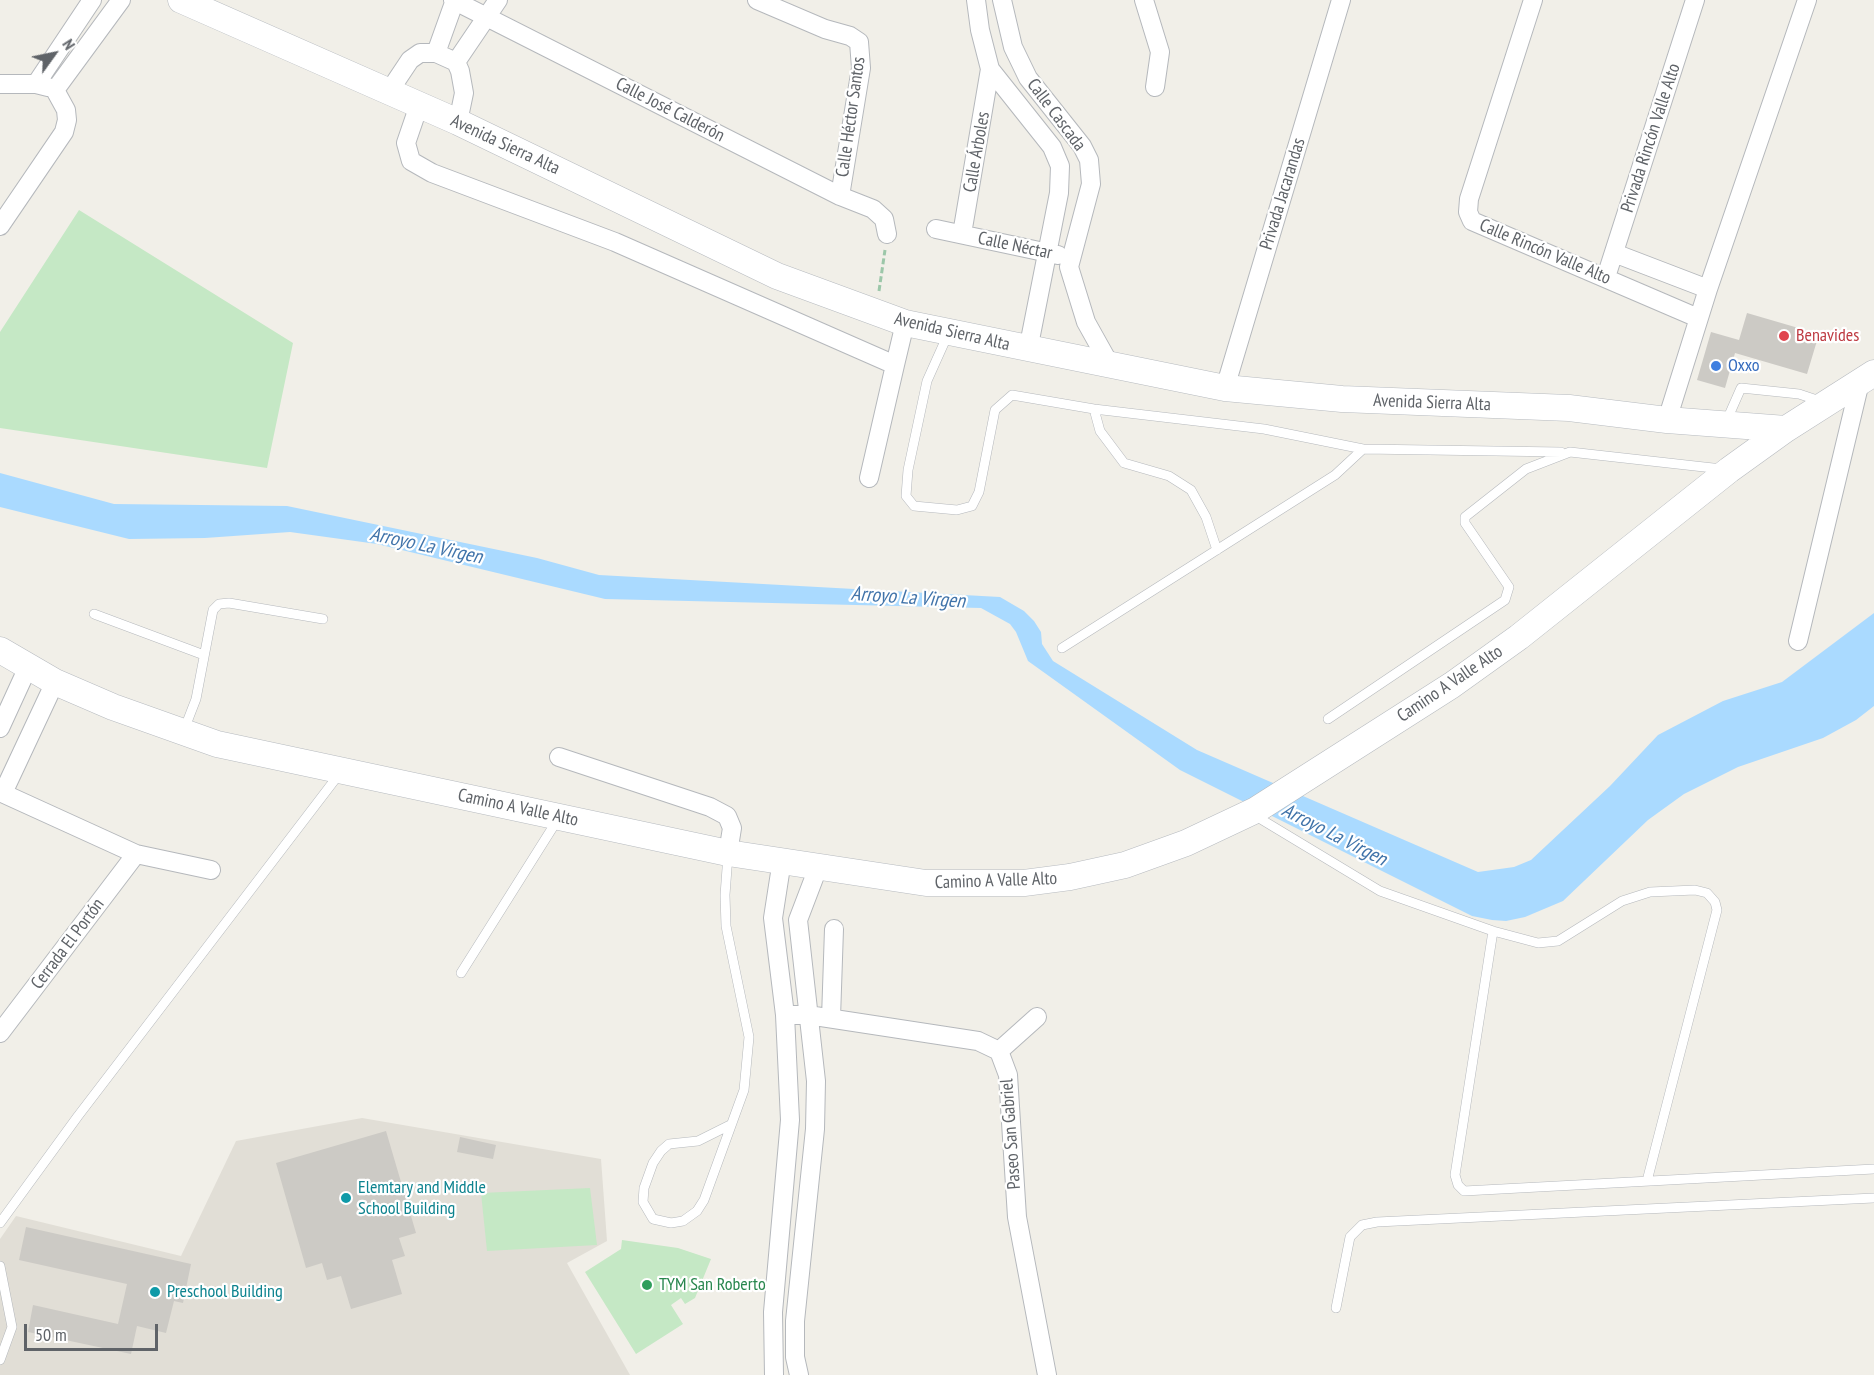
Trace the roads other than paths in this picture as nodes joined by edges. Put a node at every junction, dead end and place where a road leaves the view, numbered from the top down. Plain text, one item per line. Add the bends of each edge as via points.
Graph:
1 (92, 0) edge
2 (121, 0) edge
3 (181, 0) edge
4 (454, 0) edge
5 (498, 0) edge
6 (757, 0) edge
7 (976, 0) edge
8 (1002, 0) edge
9 (1144, 0) edge
10 (1341, 0) edge
11 (1533, 0) edge
12 (1695, 0) edge
13 (1807, 0) edge
14 (486, 18) junction
15 (436, 53) junction
16 (456, 62) junction
17 (990, 69) junction
18 (0, 84) edge
19 (36, 84) junction
20 (1155, 87) dead end
21 (55, 90) junction
22 (388, 93) junction
23 (419, 105) junction
24 (458, 122) junction
25 (1071, 132) junction
26 (1052, 147) junction
27 (840, 196) junction
28 (0, 226) edge
29 (885, 227) road end
30 (936, 229) dead end
31 (962, 234) junction
32 (1046, 253) junction
33 (1614, 253) junction
34 (1069, 257) junction
35 (1606, 277) junction
36 (1708, 289) junction
37 (1698, 318) junction
38 (905, 323) junction
39 (949, 332) junction
40 (1028, 350) junction
41 (895, 365) junction
42 (1110, 365) junction
43 (1867, 377) edge
44 (1225, 388) junction
45 (1827, 403) junction
46 (1094, 409) junction
47 (1667, 420) junction
48 (1726, 424) junction
49 (1786, 429) junction
50 (1364, 449) junction
51 (1570, 452) junction
52 (1730, 470) junction
53 (869, 478) dead end
54 (1217, 550) junction
55 (94, 614) dead end
56 (322, 619) dead end
57 (1798, 641) dead end
58 (1062, 648) dead end
59 (0, 650) edge
60 (204, 655) junction
61 (28, 667) junction
62 (55, 682) junction
63 (1328, 719) dead end
64 (0, 728) edge
65 (183, 732) junction
66 (559, 757) dead end
67 (341, 771) junction
68 (1, 792) edge
69 (1253, 812) junction
70 (559, 817) junction
71 (136, 854) junction
72 (728, 854) junction
73 (782, 860) junction
74 (819, 865) junction
75 (211, 870) dead end
76 (773, 918) junction
77 (798, 920) junction
78 (834, 929) dead end
79 (1493, 931) junction
80 (460, 973) dead end
81 (785, 1015) junction
82 (808, 1015) junction
83 (1037, 1017) dead end
84 (831, 1018) junction
85 (0, 1033) edge
86 (999, 1051) junction
87 (730, 1125) junction
88 (1874, 1169) edge
89 (1647, 1181) junction
90 (783, 1188) junction
91 (807, 1192) junction
92 (1874, 1198) edge
93 (0, 1223) edge
94 (0, 1266) edge
95 (1336, 1308) dead end
96 (0, 1360) edge
97 (774, 1375) edge
98 (799, 1375) edge
99 (1047, 1375) edge

1 - 19 street
2 - 21 street
3 - 22 street, Avenida Sierra Alta
4 - 14 street, Calle José Calderón
4 - 15 street
5 - 14 street
6 - 27 street, Calle Héctor Santos via 856,38 861,48
7 - 17 street, Calle Cascada
8 - 25 street, Calle Cascada via 1013,47 1024,71
9 - 20 street via 1160,52
10 - 44 street, Privada Jacarandas
11 - 35 street, Calle Rincón Valle Alto via 1468,212 1482,228
12 - 33 street, Privada Rincón Valle Alto
13 - 36 street
14 - 16 street
14 - 27 street, Calle José Calderón
15 - 16 street
15 - 22 street via 420,53 410,60
16 - 24 street via 464,93
17 - 26 street, Calle Cascada
17 - 31 street, Calle Árboles
18 - 19 street
19 - 21 street
21 - 28 street via 66,110 64,132
22 - 23 street, Avenida Sierra Alta
23 - 24 street, Avenida Sierra Alta
23 - 41 street via 406,143 411,161 432,173 615,242
24 - 38 street, Avenida Sierra Alta via 777,276
25 - 26 street
25 - 34 street, Calle Cascada via 1089,160 1091,184
26 - 32 street, Calle Cascada via 1061,179
27 - 29 street, Calle José Calderón via 873,209
30 - 31 street, Calle Néctar
31 - 32 street, Calle Néctar
32 - 34 street, Calle Néctar
32 - 40 street, Calle Cascada
33 - 35 street, Privada Rincón Valle Alto
33 - 36 street, Calle Rincón Valle Alto
34 - 42 street, Calle Cascada via 1077,300
35 - 37 street, Calle Rincón Valle Alto
36 - 37 street
37 - 47 street
38 - 39 street, Avenida Sierra Alta
38 - 41 street
39 - 40 street, Avenida Sierra Alta
39 - 46 lane via 927,381 908,470 906,496 914,506 957,510 972,506 994,410 1012,395
40 - 42 street, Avenida Sierra Alta
41 - 53 street
42 - 44 street, Avenida Sierra Alta
43 - 45 street, Camino A Valle Alto
43 - 57 street
44 - 47 street, Avenida Sierra Alta via 1354,399 1569,408
45 - 48 lane via 1799,394 1741,388
45 - 49 street, Camino A Valle Alto
46 - 50 lane via 1264,429
46 - 54 lane via 1100,431 1124,462 1169,476 1191,490 1206,517
47 - 48 street, Avenida Sierra Alta
48 - 49 street, Avenida Sierra Alta
49 - 52 street, Camino A Valle Alto
50 - 51 lane
50 - 54 lane via 1335,475
51 - 52 lane
51 - 63 lane via 1526,469 1465,517 1509,587 1505,600
52 - 69 street, Camino A Valle Alto via 1519,637 1452,685
54 - 58 lane
55 - 60 lane
56 - 60 lane via 219,604 213,610
59 - 61 street, Camino A Valle Alto
60 - 65 lane via 196,699
61 - 62 street, Camino A Valle Alto
61 - 64 street
62 - 65 street, Camino A Valle Alto via 113,708
62 - 68 street
65 - 67 street, Camino A Valle Alto via 217,744
66 - 72 street via 728,816 732,828
67 - 70 street, Camino A Valle Alto
67 - 93 lane
68 - 71 street
69 - 74 street, Camino A Valle Alto via 1186,843 1125,865 1024,883 891,880
69 - 79 lane via 1380,891
70 - 72 street, Camino A Valle Alto
70 - 80 lane
71 - 75 street
71 - 85 street, Cerrada El Portón
72 - 73 street, Camino A Valle Alto
72 - 87 lane via 726,926 749,1037 744,1090
73 - 74 street, Camino A Valle Alto
73 - 76 street
74 - 77 street
76 - 77 street
76 - 81 street
77 - 82 street
78 - 84 street
79 - 89 lane via 1455,1175 1458,1185 1464,1191
79 - 89 lane via 1538,943 1558,941 1622,901 1650,892 1695,890 1707,893 1715,902 1717,910
81 - 82 street
81 - 90 street via 790,1120
82 - 84 street
82 - 91 street via 816,1081
83 - 86 street
84 - 86 street via 978,1041
86 - 99 street, Paseo San Gabriel via 1008,1075 1017,1217
87 - 87 lane via 697,1211 683,1221 653,1219 643,1202 644,1188 661,1151 669,1144 699,1141
88 - 89 lane
90 - 91 street
90 - 97 street via 771,1352
91 - 98 street via 795,1321
92 - 95 lane via 1362,1225 1350,1237
94 - 96 lane via 12,1327

